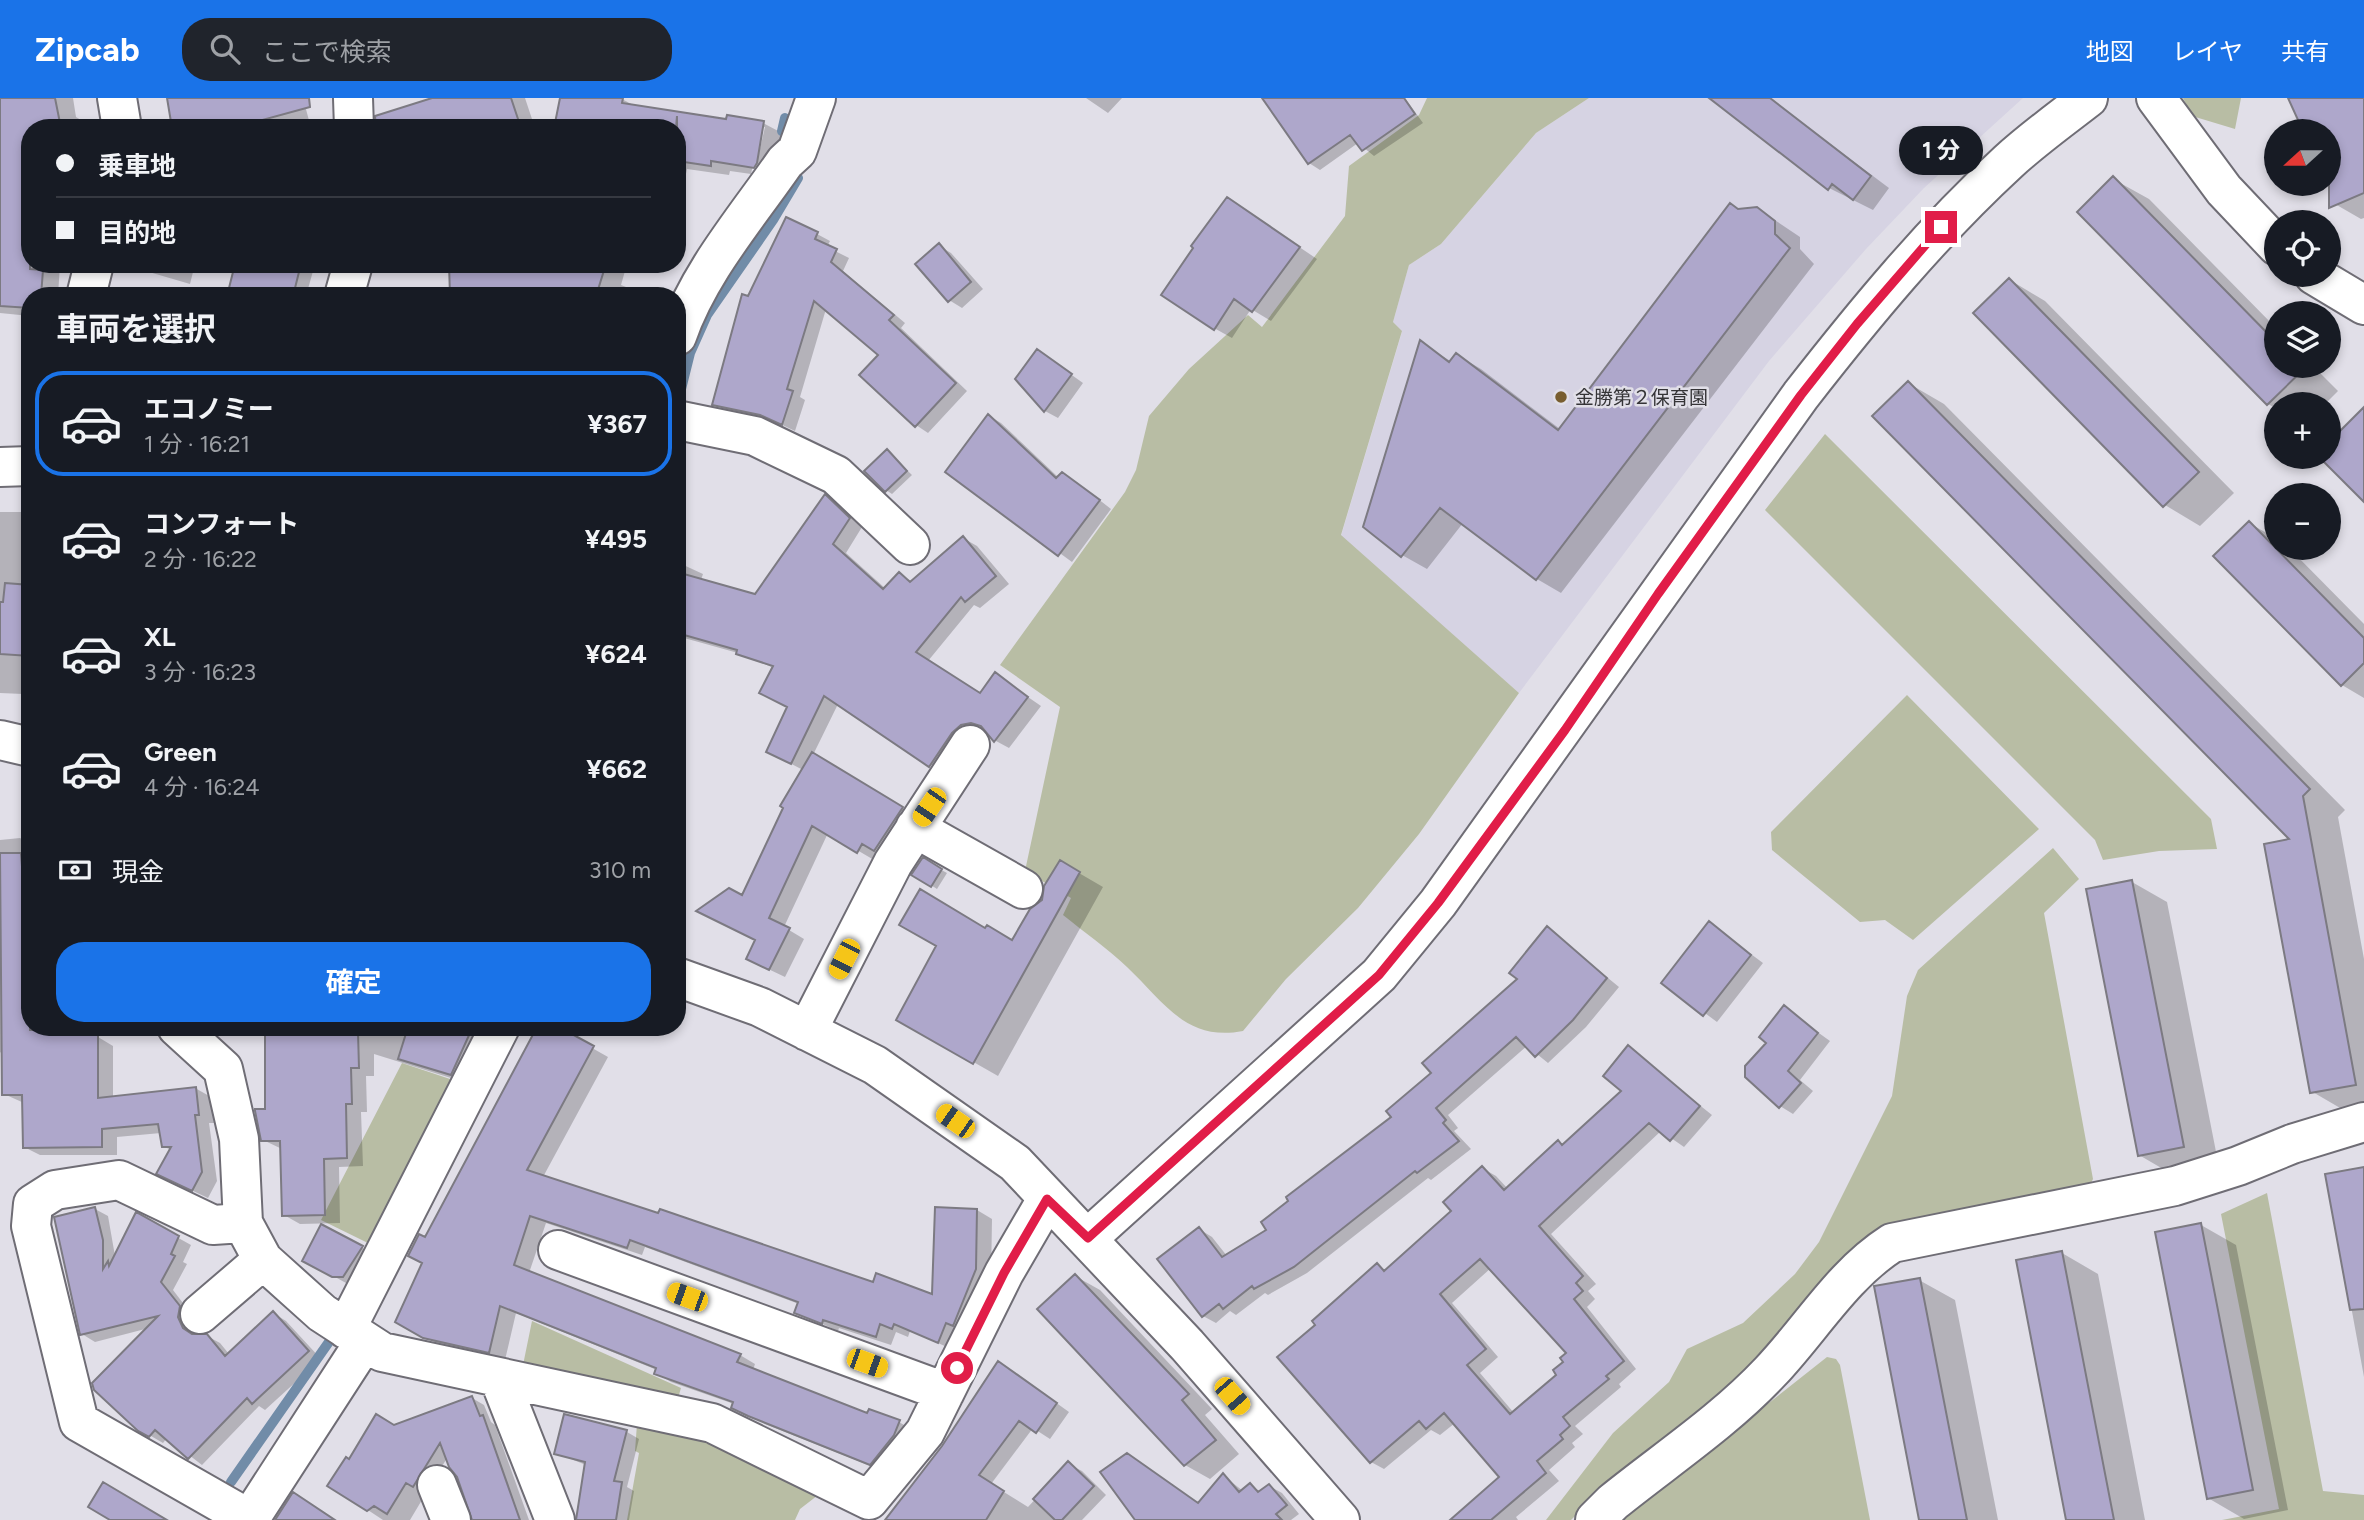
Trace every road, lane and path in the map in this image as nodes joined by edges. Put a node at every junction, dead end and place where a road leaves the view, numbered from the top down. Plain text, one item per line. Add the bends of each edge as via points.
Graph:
1 (117, 98) edge
2 (353, 98) edge
3 (816, 98) edge
4 (2088, 98) edge
5 (2156, 98) edge
6 (120, 119) edge
7 (354, 119) edge
8 (2264, 232) edge
9 (2332, 287) edge
10 (2364, 305) edge
11 (686, 311) edge
12 (686, 422) edge
13 (21, 466) edge
14 (0, 467) edge
15 (910, 545) dead end
16 (0, 740) edge
17 (21, 745) edge
18 (971, 745) dead end
19 (915, 828) junction
20 (1023, 890) dead end
21 (686, 980) edge
22 (807, 1031) junction
23 (187, 1036) edge
24 (496, 1036) edge
25 (2364, 1122) edge
26 (1047, 1199) junction
27 (243, 1223) junction
28 (1088, 1238) junction
29 (558, 1250) dead end
30 (263, 1260) junction
31 (200, 1314) dead end
32 (355, 1335) junction
33 (499, 1378) junction
34 (945, 1392) junction
35 (437, 1485) dead end
36 (249, 1520) edge
37 (452, 1520) edge
38 (555, 1520) edge
39 (1340, 1520) edge
40 (1595, 1520) edge

1 - 6 street
2 - 7 street
3 - 11 street via 797,151 720,255
4 - 28 street via 2010,160 1941,227 1857,324 1438,903 1379,975
5 - 8 street via 2224,190
9 - 10 street
12 - 15 street via 755,436 836,475
13 - 14 street
16 - 17 street
18 - 19 street
19 - 20 street
19 - 22 street
21 - 22 street via 760,1007
22 - 26 street via 875,1065 1015,1163
23 - 27 street via 223,1069 239,1139
24 - 32 street
25 - 40 street via 2175,1186 1892,1243 1869,1258 1745,1396
26 - 28 street
26 - 34 street
27 - 30 street
27 - 36 street via 213,1225 118,1180 55,1190 33,1204 30,1226 79,1422
28 - 39 street
29 - 34 street
30 - 31 street
30 - 32 street via 322,1313
32 - 33 street via 382,1352
32 - 36 street
33 - 34 street via 712,1423 869,1500 925,1432
33 - 38 street
35 - 37 street

